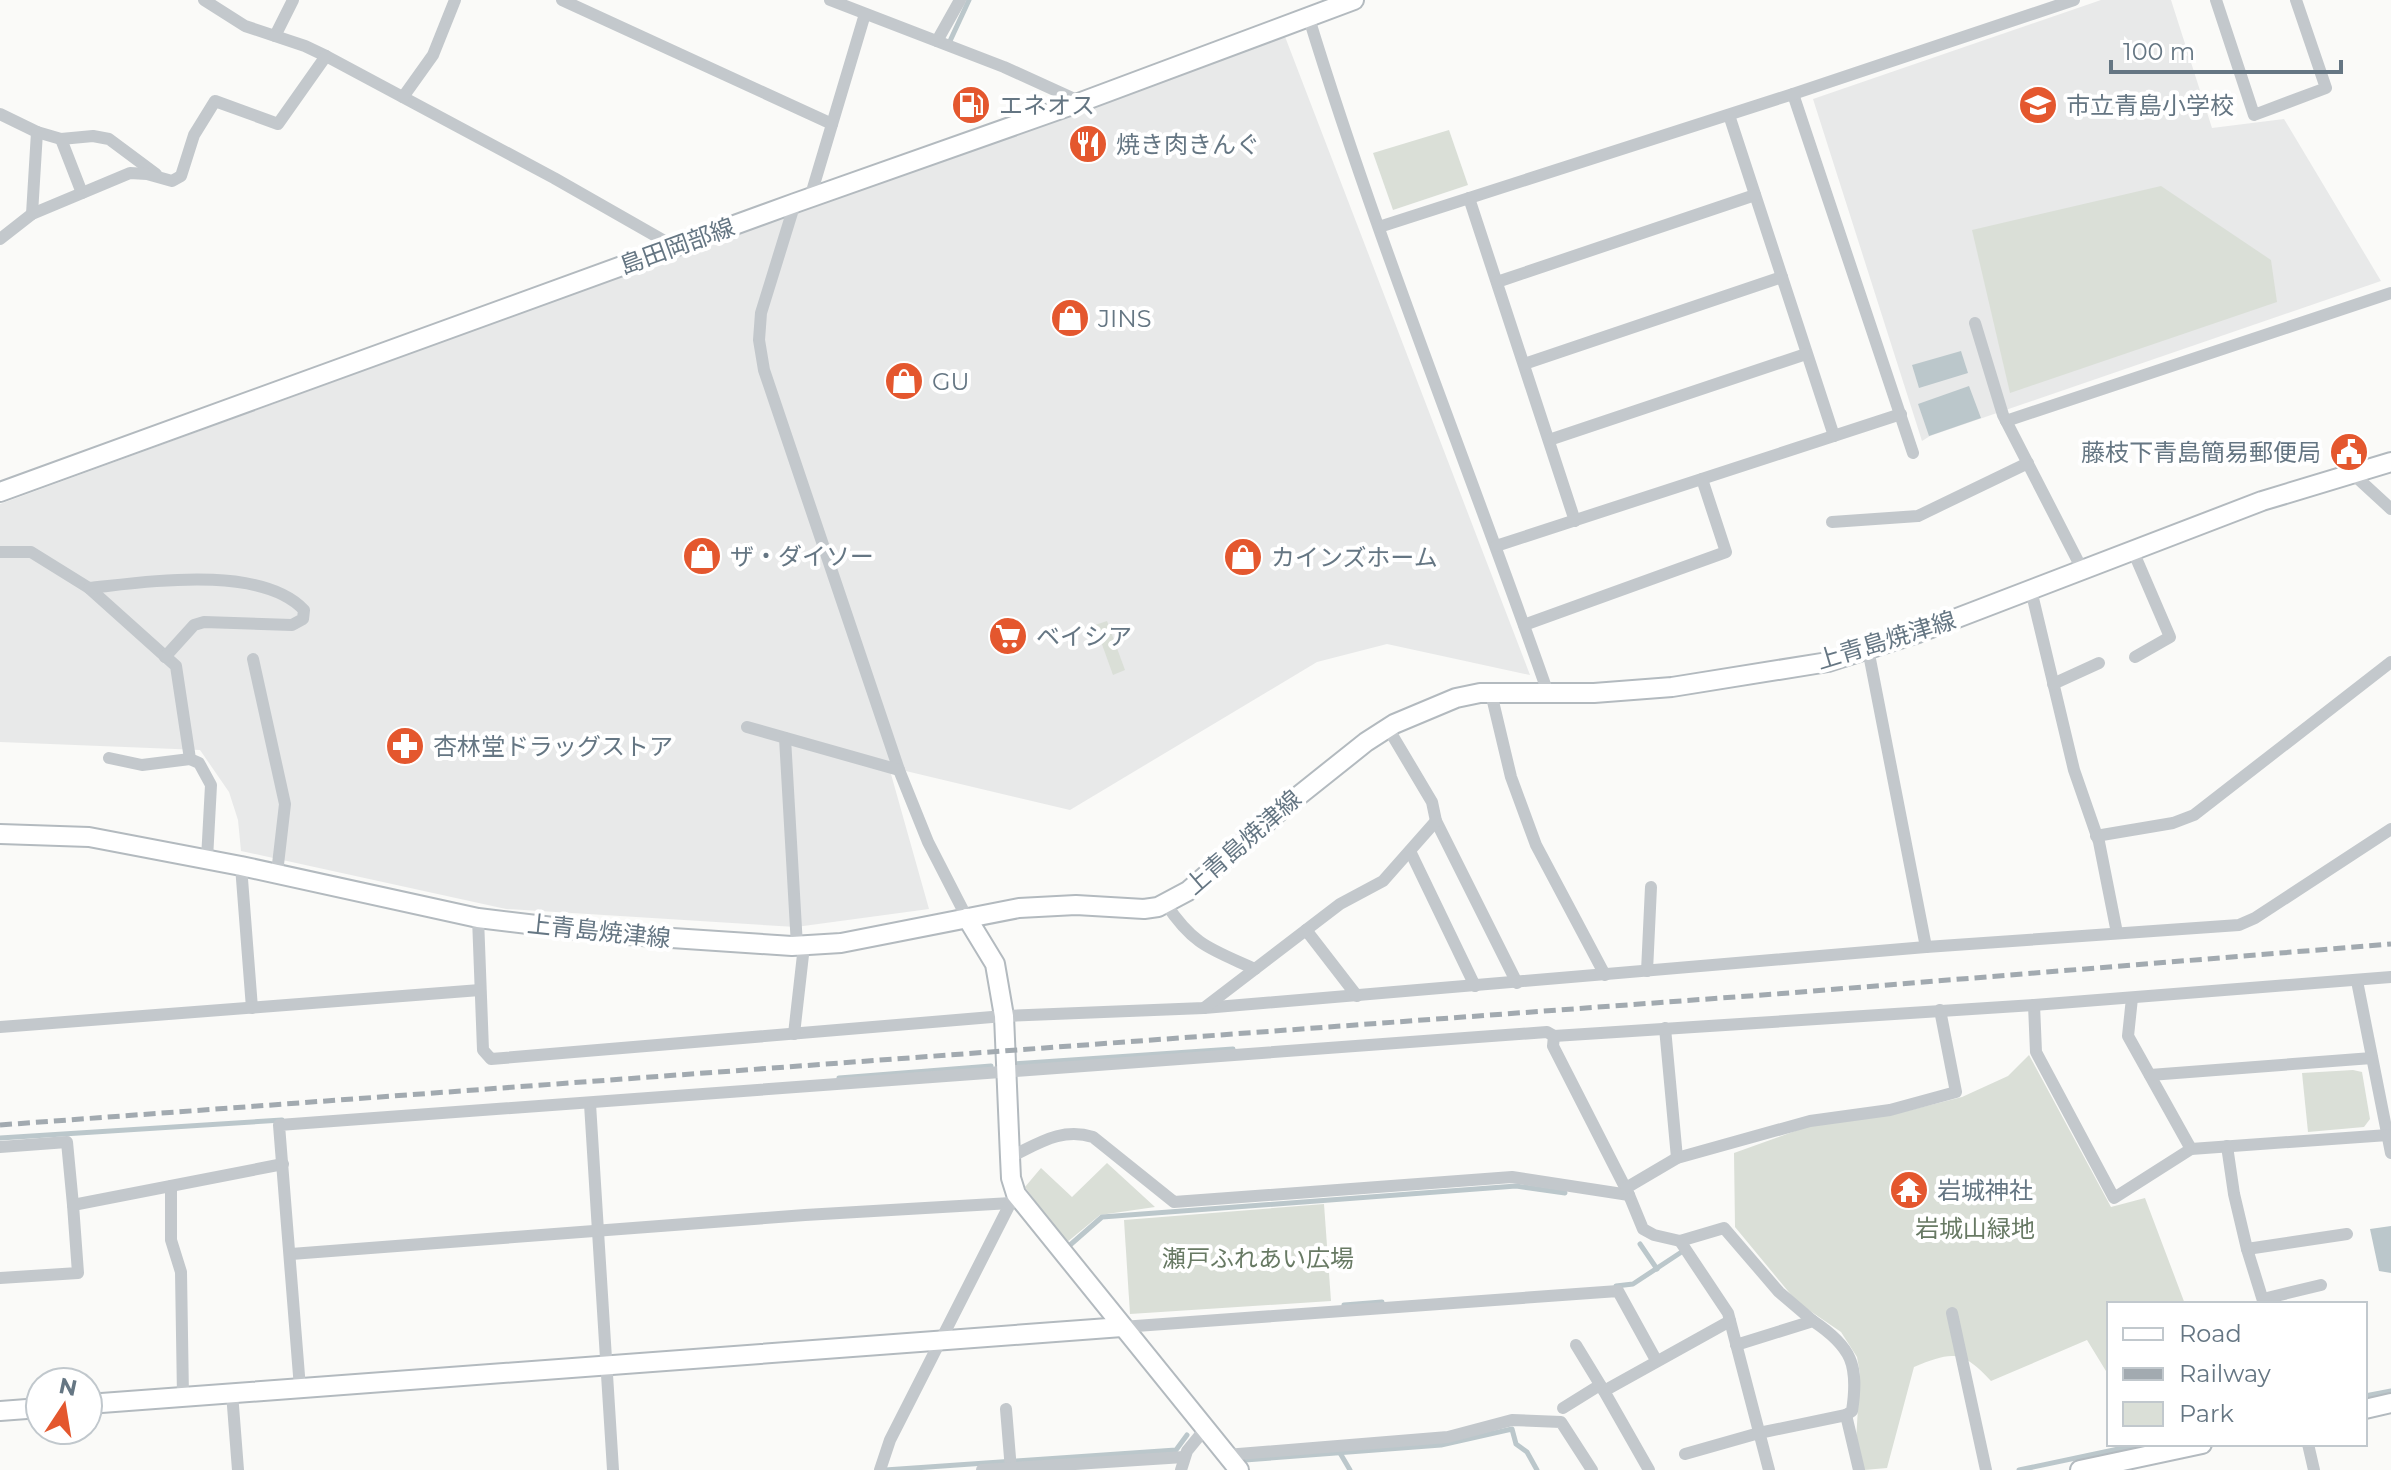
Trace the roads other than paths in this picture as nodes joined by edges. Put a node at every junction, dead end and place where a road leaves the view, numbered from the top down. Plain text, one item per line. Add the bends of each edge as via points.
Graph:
1 (204, 0) edge
2 (293, 0) edge
3 (455, 0) edge
4 (562, 0) edge
5 (830, 0) edge
6 (960, 0) edge
7 (1354, 0) edge
8 (2074, 0) edge
9 (2216, 0) edge
10 (2296, 0) edge
11 (1306, 8) edge
12 (865, 14) junction
13 (275, 36) junction
14 (937, 41) junction
15 (326, 56) junction
16 (1793, 94) junction
17 (403, 97) junction
18 (1081, 102) junction
19 (1729, 115) junction
20 (1, 117) edge
21 (832, 124) junction
22 (37, 132) junction
23 (61, 139) junction
24 (163, 178) junction
25 (82, 193) junction
26 (1755, 195) junction
27 (1469, 198) junction
28 (802, 200) junction
29 (32, 214) junction
30 (1379, 227) junction
31 (0, 239) edge
32 (675, 247) junction
33 (1782, 277) junction
34 (1497, 282) junction
35 (2391, 293) edge
36 (1975, 323) dead end
37 (1806, 354) junction
38 (1524, 364) junction
39 (1901, 414) junction
40 (2006, 421) junction
41 (1834, 436) junction
42 (1549, 440) junction
43 (1913, 453) dead end
44 (2391, 462) edge
45 (2028, 463) junction
46 (2353, 474) junction
47 (1702, 479) junction
48 (0, 492) edge
49 (2391, 509) edge
50 (1575, 521) junction
51 (1832, 522) dead end
52 (1496, 546) junction
53 (2133, 551) junction
54 (0, 552) edge
55 (2083, 571) junction
56 (89, 588) junction
57 (2031, 590) junction
58 (1524, 625) junction
59 (1868, 649) junction
60 (165, 657) junction
61 (2135, 657) dead end
62 (253, 659) dead end
63 (2391, 662) edge
64 (2099, 663) dead end
65 (2053, 684) junction
66 (1491, 693) junction
67 (1548, 693) junction
68 (747, 727) dead end
69 (1388, 728) junction
70 (785, 738) junction
71 (109, 758) dead end
72 (190, 759) junction
73 (899, 770) junction
74 (1436, 821) junction
75 (2391, 829) edge
76 (0, 834) edge
77 (2096, 836) junction
78 (1410, 851) junction
79 (207, 859) junction
80 (241, 866) junction
81 (277, 873) junction
82 (1651, 887) dead end
83 (1166, 904) junction
84 (478, 918) junction
85 (967, 918) junction
86 (1306, 930) junction
87 (2117, 933) junction
88 (801, 946) junction
89 (1926, 947) junction
90 (1255, 969) junction
91 (1647, 971) junction
92 (1605, 975) junction
93 (2391, 977) edge
94 (2357, 981) junction
95 (1517, 983) junction
96 (1475, 986) junction
97 (480, 990) junction
98 (1357, 996) junction
99 (2132, 998) junction
100 (2034, 1005) junction
101 (252, 1008) junction
102 (1204, 1008) junction
103 (1940, 1010) junction
104 (1004, 1016) junction
105 (0, 1027) edge
106 (1665, 1028) junction
107 (794, 1034) junction
108 (1554, 1036) junction
109 (2372, 1058) junction
110 (1005, 1071) junction
111 (2150, 1075) junction
112 (590, 1104) junction
113 (2388, 1135) junction
114 (2227, 1146) junction
115 (0, 1147) edge
116 (2191, 1149) junction
117 (2391, 1153) edge
118 (1010, 1157) junction
119 (1677, 1158) junction
120 (283, 1164) junction
121 (171, 1186) junction
122 (1627, 1191) junction
123 (1013, 1199) junction
124 (73, 1205) junction
125 (599, 1230) junction
126 (2347, 1234) dead end
127 (1680, 1241) junction
128 (2247, 1249) junction
129 (291, 1254) junction
130 (0, 1278) edge
131 (2321, 1285) dead end
132 (2264, 1302) edge
133 (1952, 1313) dead end
134 (1730, 1321) junction
135 (1813, 1321) junction
136 (1122, 1327) junction
137 (938, 1341) junction
138 (1576, 1345) dead end
139 (1736, 1345) junction
140 (1656, 1360) junction
141 (607, 1367) junction
142 (300, 1388) junction
143 (1602, 1388) junction
144 (232, 1393) junction
145 (183, 1397) junction
146 (104, 1403) edge
147 (2391, 1403) edge
148 (1563, 1408) dead end
149 (24, 1409) edge
150 (1006, 1409) dead end
151 (2367, 1409) edge
152 (0, 1411) edge
153 (1846, 1415) junction
154 (1205, 1429) junction
155 (1759, 1433) junction
156 (2196, 1446) edge
157 (2308, 1446) edge
158 (1685, 1454) dead end
159 (1226, 1455) junction
160 (1183, 1464) edge
161 (2141, 1464) edge
162 (1010, 1465) edge
163 (882, 1466) edge
164 (238, 1470) edge
165 (613, 1470) edge
166 (982, 1470) edge
167 (1239, 1470) edge
168 (1592, 1470) edge
169 (1649, 1470) edge
170 (1769, 1470) edge
171 (1859, 1470) edge
172 (1986, 1470) edge
173 (2080, 1470) edge
174 (2314, 1470) edge

1 - 13 street via 245,26
2 - 13 street
3 - 17 street via 433,55
4 - 21 street
5 - 12 street
6 - 14 street
7 - 11 main road, 島田岡部線
8 - 16 street
9 - 10 street via 2254,115 2326,88
11 - 18 main road, 島田岡部線
11 - 30 street
12 - 14 street
12 - 21 street
13 - 15 street
14 - 18 street
15 - 17 street
15 - 24 street via 278,124 215,101 194,135 181,176
16 - 19 street
16 - 39 street
17 - 32 street
18 - 28 main road, 島田岡部線
19 - 26 street
19 - 27 street
20 - 22 street
21 - 28 street
22 - 23 street
22 - 29 street
23 - 24 street via 109,139
23 - 25 street
24 - 25 street via 130,173
25 - 29 street
26 - 33 street
26 - 34 street
27 - 30 street
27 - 34 street
28 - 32 main road, 島田岡部線
28 - 73 street via 761,313 764,370
29 - 31 street
30 - 52 street
32 - 48 main road, 島田岡部線
33 - 37 street
33 - 38 street
34 - 38 street
35 - 40 street
36 - 40 street
37 - 41 street
37 - 42 street
38 - 42 street
39 - 41 street
39 - 43 street
40 - 45 street
41 - 47 street
42 - 50 street
44 - 46 main road, 上青島焼津線
45 - 51 street via 1918,516
45 - 55 street
46 - 49 street
46 - 53 main road, 上青島焼津線 via 2262,501
47 - 50 street
47 - 58 street via 1726,552
50 - 52 street
52 - 58 street
53 - 55 main road, 上青島焼津線
53 - 61 street via 2170,637
54 - 56 street via 31,552
55 - 57 main road, 上青島焼津線
56 - 60 street
56 - 60 street via 202,579 250,583 287,596 304,610 303,619 292,625 194,625
57 - 59 main road, 上青島焼津線
57 - 65 street
58 - 67 street
59 - 67 main road, 上青島焼津線 via 1828,662 1672,687
59 - 89 street
60 - 72 street via 176,666
62 - 81 street via 285,804
63 - 77 street via 2194,815
64 - 65 street
65 - 77 street
66 - 67 main road, 上青島焼津線
66 - 69 main road, 上青島焼津線 via 1456,698
66 - 92 street via 1511,777 1536,845
68 - 70 street
69 - 74 street via 1432,802
69 - 83 main road, 上青島焼津線 via 1337,762 1188,891
70 - 73 street
70 - 88 street
71 - 72 street via 142,765
72 - 79 street via 205,770 211,785
73 - 85 street
74 - 78 street
74 - 95 street
75 - 87 street via 2239,925
76 - 79 main road, 上青島焼津線 via 89,837
77 - 87 street
78 - 86 street via 1383,881
78 - 96 street
79 - 80 main road, 上青島焼津線
80 - 81 main road, 上青島焼津線
80 - 101 street
81 - 84 main road, 上青島焼津線
82 - 91 street
83 - 85 main road, 上青島焼津線 via 1144,909 1058,905
83 - 90 street via 1198,943
84 - 88 main road, 上青島焼津線 via 612,934
84 - 97 street
85 - 88 main road, 上青島焼津線
85 - 104 main road via 995,964
86 - 90 street
86 - 98 street
87 - 89 street
88 - 107 street
89 - 91 street
90 - 102 street
91 - 92 street
92 - 95 street
93 - 94 street
94 - 99 street
94 - 109 street
95 - 96 street
96 - 98 street
97 - 101 street
97 - 107 street via 483,1050 491,1059
98 - 102 street
99 - 100 street
99 - 111 street via 2128,1036
100 - 103 street
100 - 116 street via 2036,1052 2114,1198
101 - 105 street
102 - 104 street
103 - 106 street
103 - 119 street via 1956,1092 1890,1110 1810,1121
104 - 107 street
104 - 110 main road
106 - 108 street
106 - 119 street
108 - 110 street via 1547,1032
108 - 122 street via 1553,1046
109 - 111 street
109 - 113 street
110 - 112 street
110 - 118 main road
111 - 116 street
112 - 120 street via 279,1125
112 - 125 street
113 - 114 street
113 - 117 street
114 - 116 street
114 - 128 street
115 - 124 street via 67,1142
118 - 122 street via 1078,1132 1093,1137 1174,1202 1512,1177
118 - 123 main road
119 - 122 street
120 - 121 street
120 - 129 street
121 - 124 street
121 - 145 street via 171,1240 181,1272
122 - 127 street via 1643,1229
123 - 125 street
123 - 136 main road
123 - 137 street
124 - 130 street via 78,1273
125 - 129 street
125 - 141 street
126 - 128 street
127 - 134 street
127 - 135 street via 1724,1228 1779,1292
128 - 132 street
129 - 142 street
131 - 132 street
133 - 172 street
134 - 139 street
134 - 140 street
135 - 139 street
135 - 153 street via 1846,1348 1855,1368 1852,1411
136 - 137 main road
136 - 140 street via 1618,1291
136 - 154 main road
137 - 141 main road
137 - 163 street
138 - 143 street
139 - 155 street
140 - 143 street
141 - 142 main road
141 - 165 street
142 - 144 main road
143 - 148 street
143 - 169 street
144 - 145 main road
144 - 164 street
145 - 146 main road
147 - 151 main road
149 - 152 main road
150 - 162 street
153 - 155 street
153 - 171 street
154 - 159 main road
154 - 160 street
155 - 158 street
155 - 170 street
156 - 161 main road
157 - 174 street
159 - 167 main road
159 - 168 street via 1448,1437 1512,1420 1561,1422
160 - 162 street
161 - 173 main road
162 - 166 street

